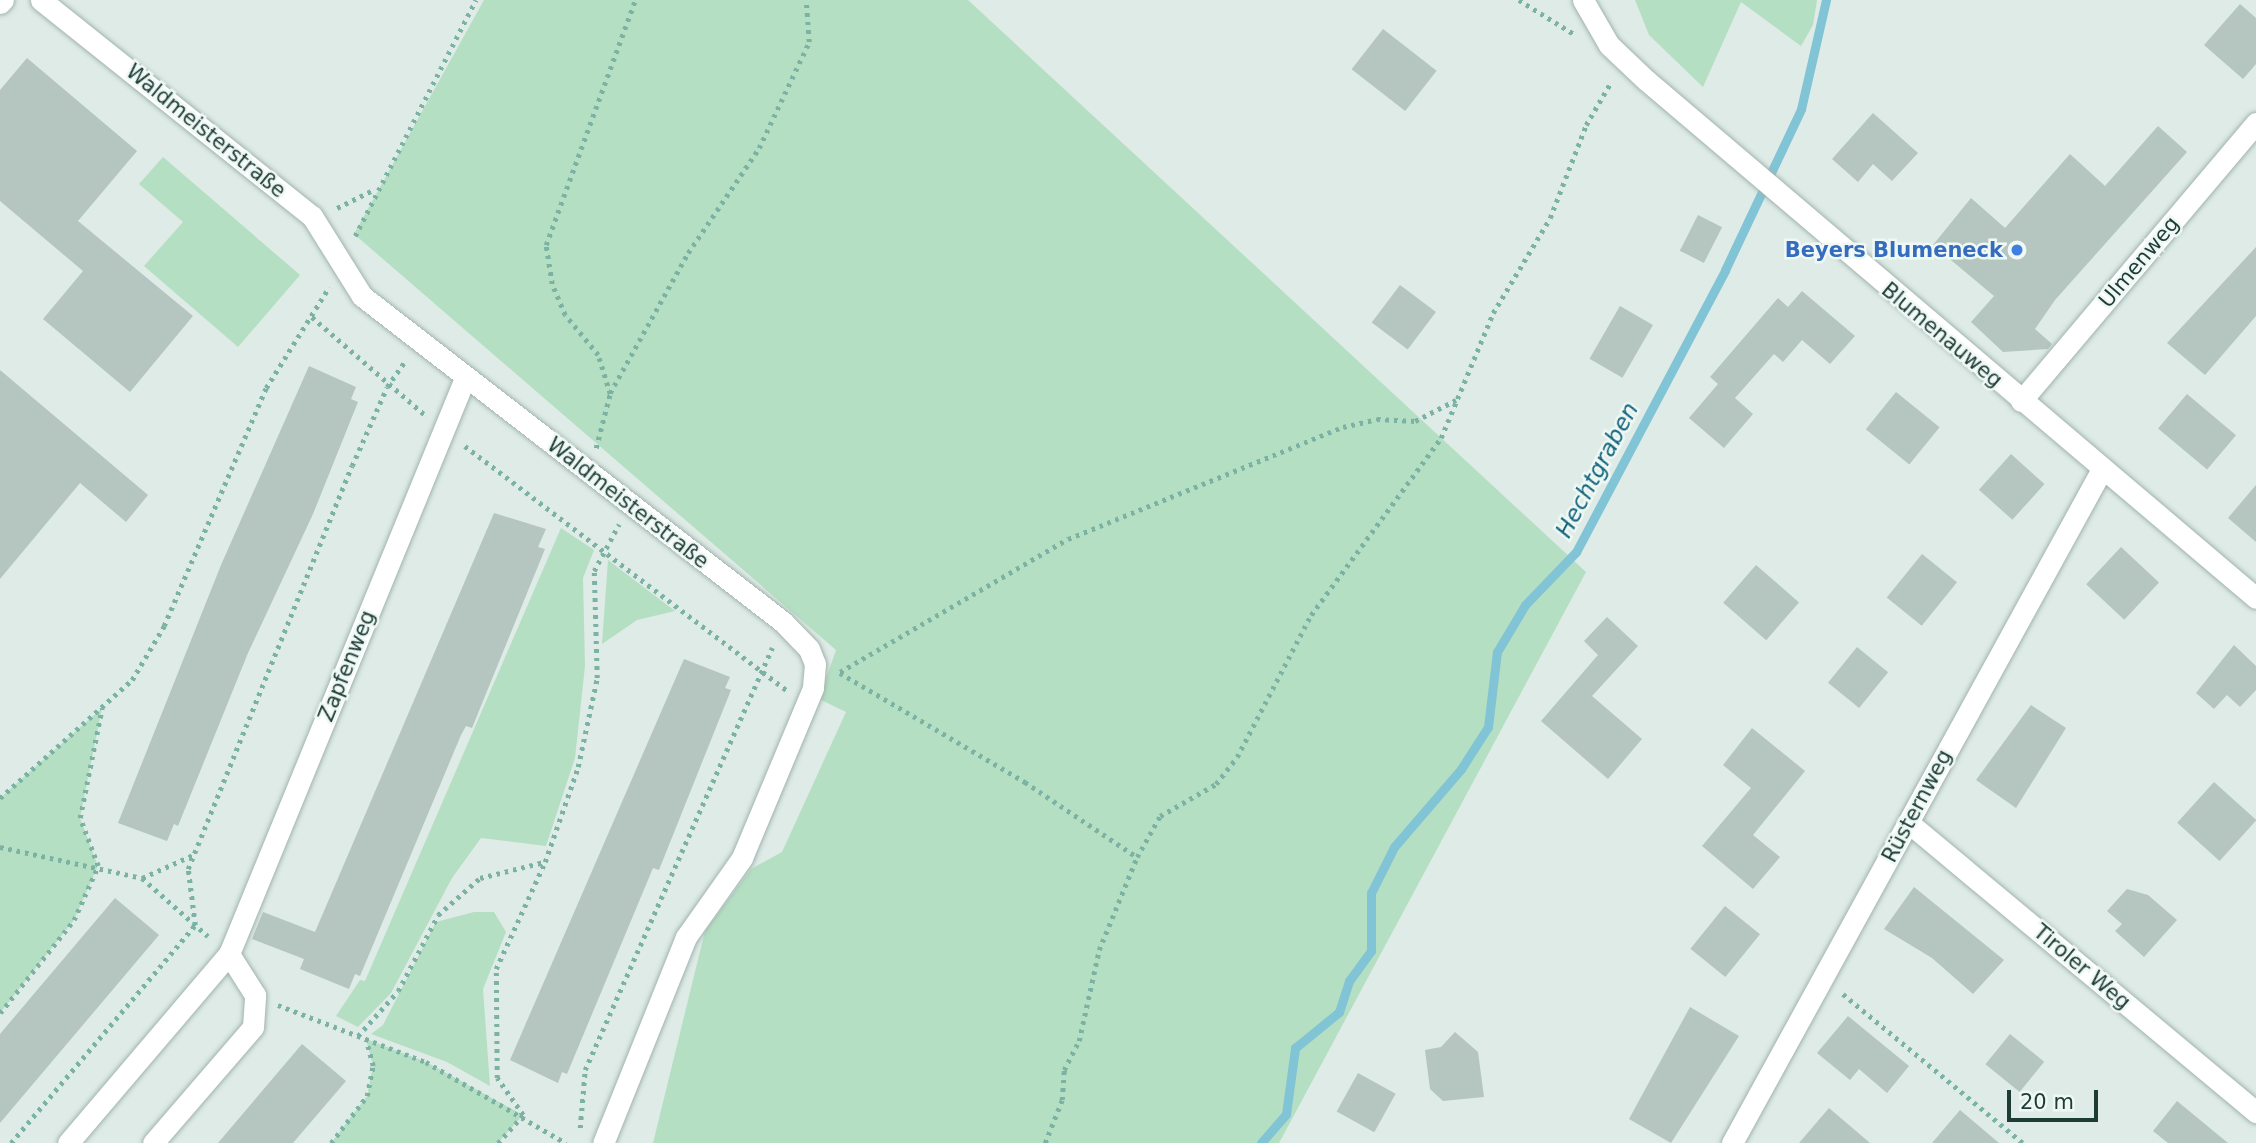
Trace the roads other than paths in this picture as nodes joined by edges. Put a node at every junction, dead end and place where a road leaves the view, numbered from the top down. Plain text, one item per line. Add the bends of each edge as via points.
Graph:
1 (41, 0) edge
2 (1584, 0) edge
3 (2256, 124) edge
4 (465, 378) junction
5 (2021, 401) junction
6 (2102, 469) junction
7 (2256, 598) edge
8 (1909, 823) junction
9 (229, 954) junction
10 (2256, 1112) edge
11 (68, 1143) edge
12 (153, 1143) edge
13 (603, 1143) edge
14 (1732, 1143) edge

1 - 4 street, Waldmeisterstraße via 312,216 362,296
2 - 5 street, Blumenauweg via 1616,52
3 - 5 street, Ulmenweg
4 - 9 street, Zapfenweg
4 - 13 street, Waldmeisterstraße via 783,622 809,649 809,696 735,873 686,937
5 - 6 street, Blumenauweg
6 - 7 street, Blumenauweg
6 - 8 street, Rüsternweg
8 - 10 street, Tiroler Weg
8 - 14 street, Rüsternweg
9 - 11 street, Zapfenweg
9 - 12 street via 255,995 253,1027

